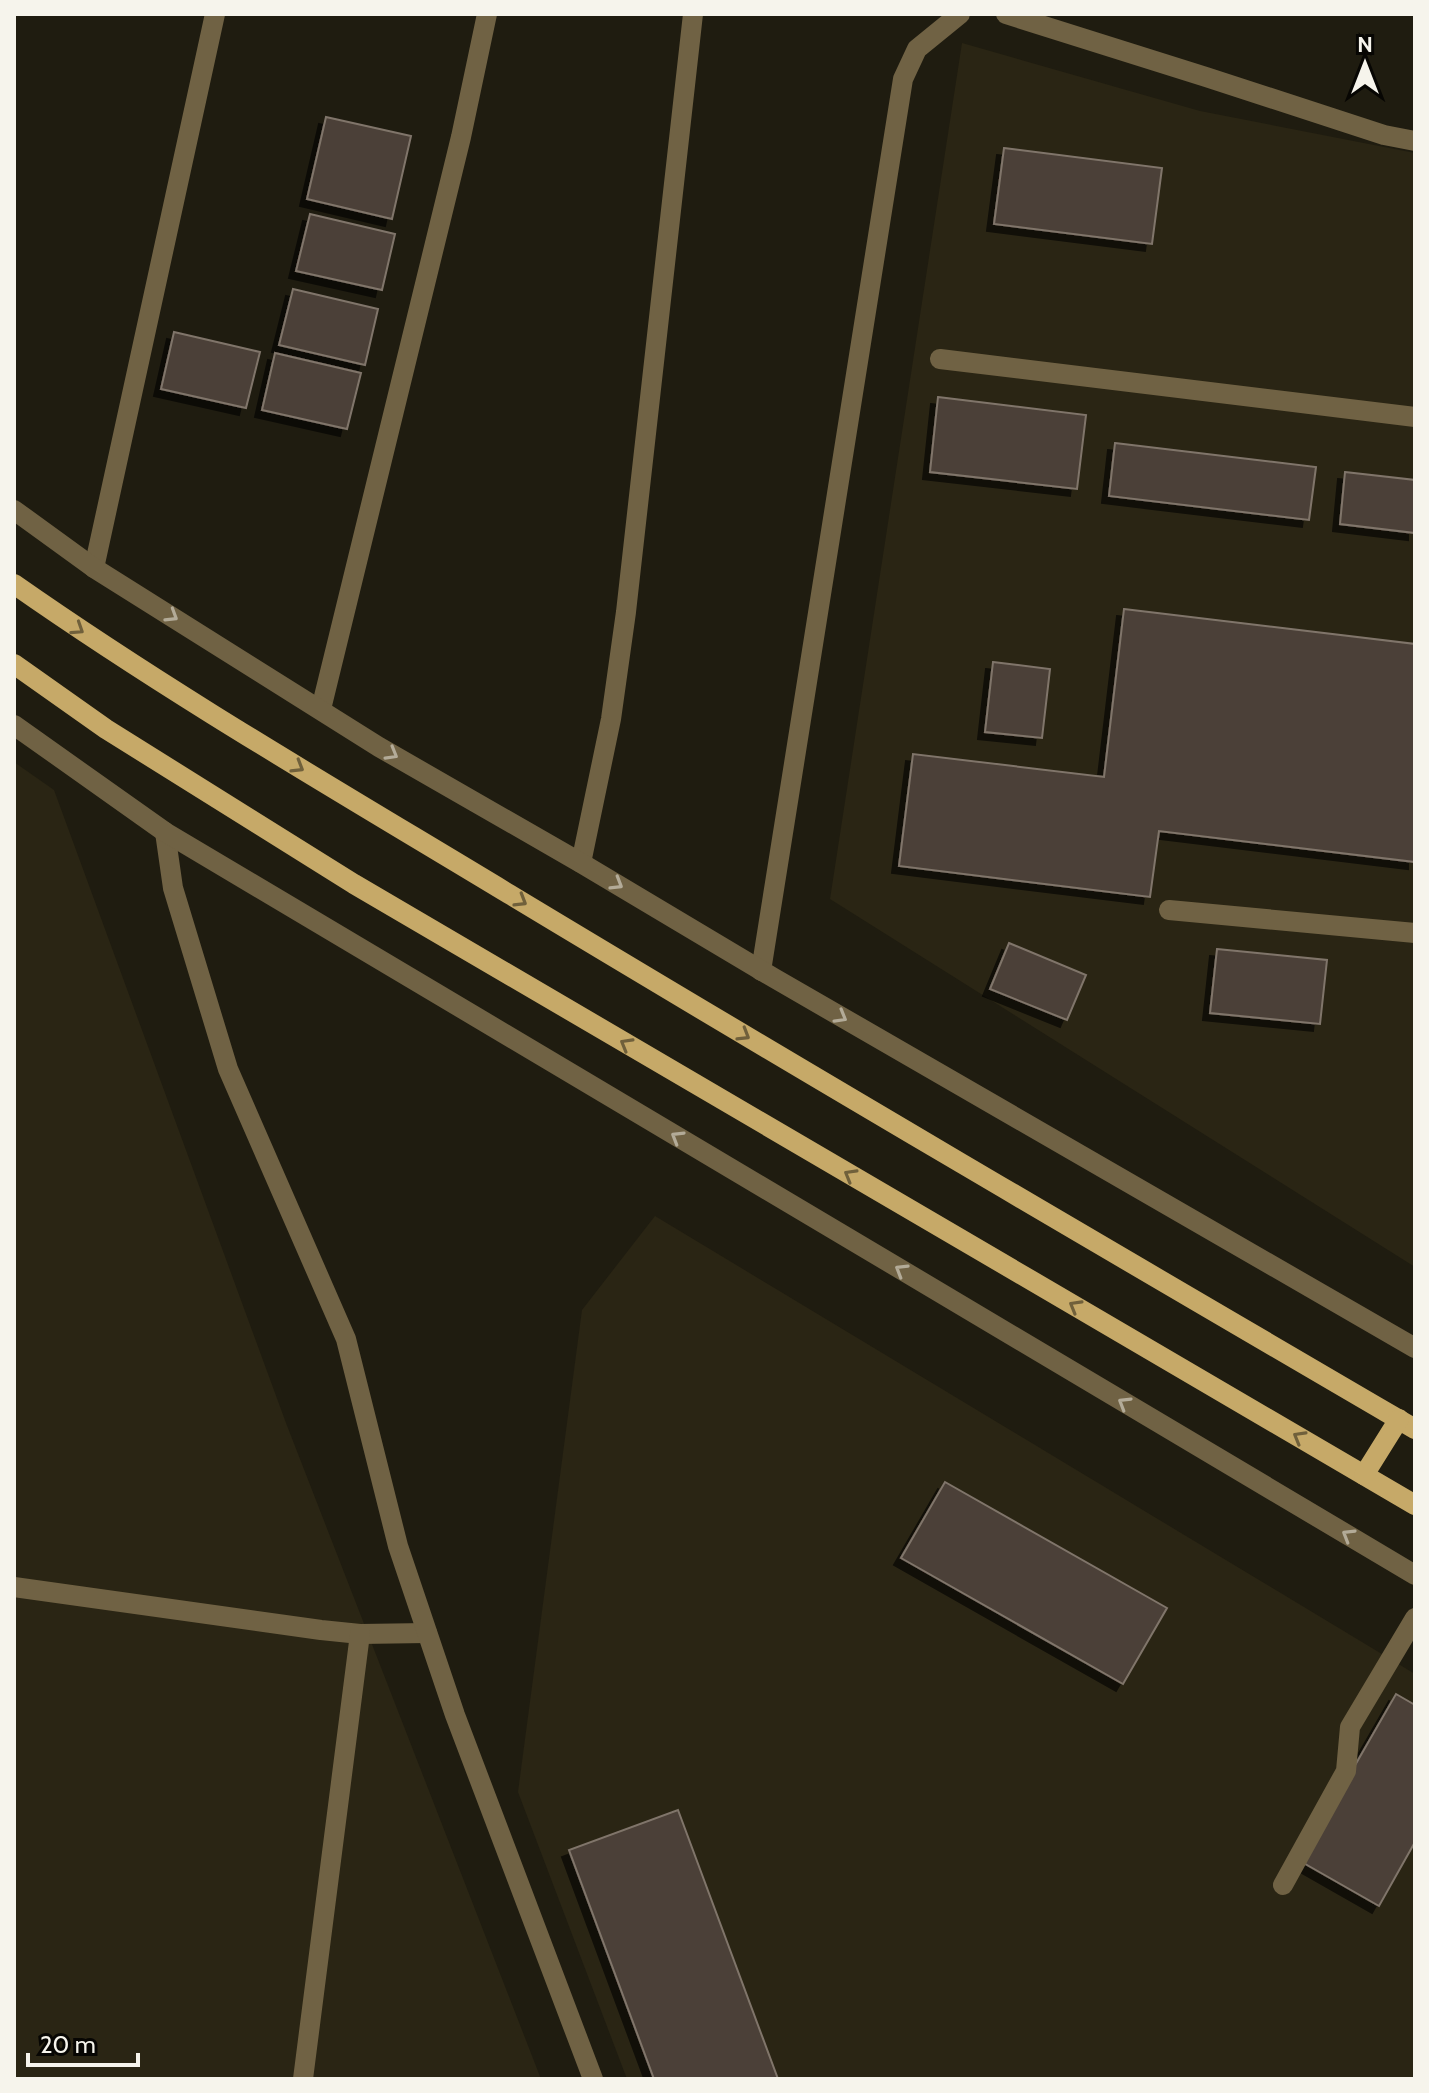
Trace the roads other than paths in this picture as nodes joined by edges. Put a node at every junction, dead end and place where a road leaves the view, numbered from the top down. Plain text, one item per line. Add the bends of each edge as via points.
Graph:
1 (215, 14) edge
2 (487, 14) edge
3 (693, 14) edge
4 (960, 14) edge
5 (1006, 14) edge
6 (1415, 141) edge
7 (940, 359) dead end
8 (1415, 417) edge
9 (14, 510) edge
10 (94, 568) junction
11 (14, 584) edge
12 (14, 664) edge
13 (321, 709) junction
14 (14, 725) edge
15 (165, 832) junction
16 (581, 863) junction
17 (1169, 910) dead end
18 (1415, 933) edge
19 (761, 971) junction
20 (1415, 1348) edge
21 (1407, 1424) edge
22 (1364, 1475) junction
23 (1415, 1505) edge
24 (1415, 1575) edge
25 (14, 1587) edge
26 (1415, 1618) edge
27 (427, 1633) junction
28 (360, 1634) junction
29 (1283, 1885) dead end
30 (303, 2079) edge
31 (593, 2079) edge

1 - 10 street
2 - 13 street
3 - 16 street via 626,612 611,719
4 - 19 street via 917,49 903,79
5 - 6 street
7 - 8 street
9 - 10 street
10 -> 13 street
11 -> 21 main road via 235,729
22 -> 12 main road via 354,884 106,729
13 -> 16 street
14 - 15 street
24 -> 15 street
15 - 27 street via 173,888 228,1069 346,1339 398,1546
16 -> 19 street
17 - 18 street
19 -> 20 street
21 - 22 main road
22 - 23 main road
25 - 28 street
26 - 29 street via 1350,1727 1346,1771
27 - 28 street
27 - 31 street
28 - 30 street

